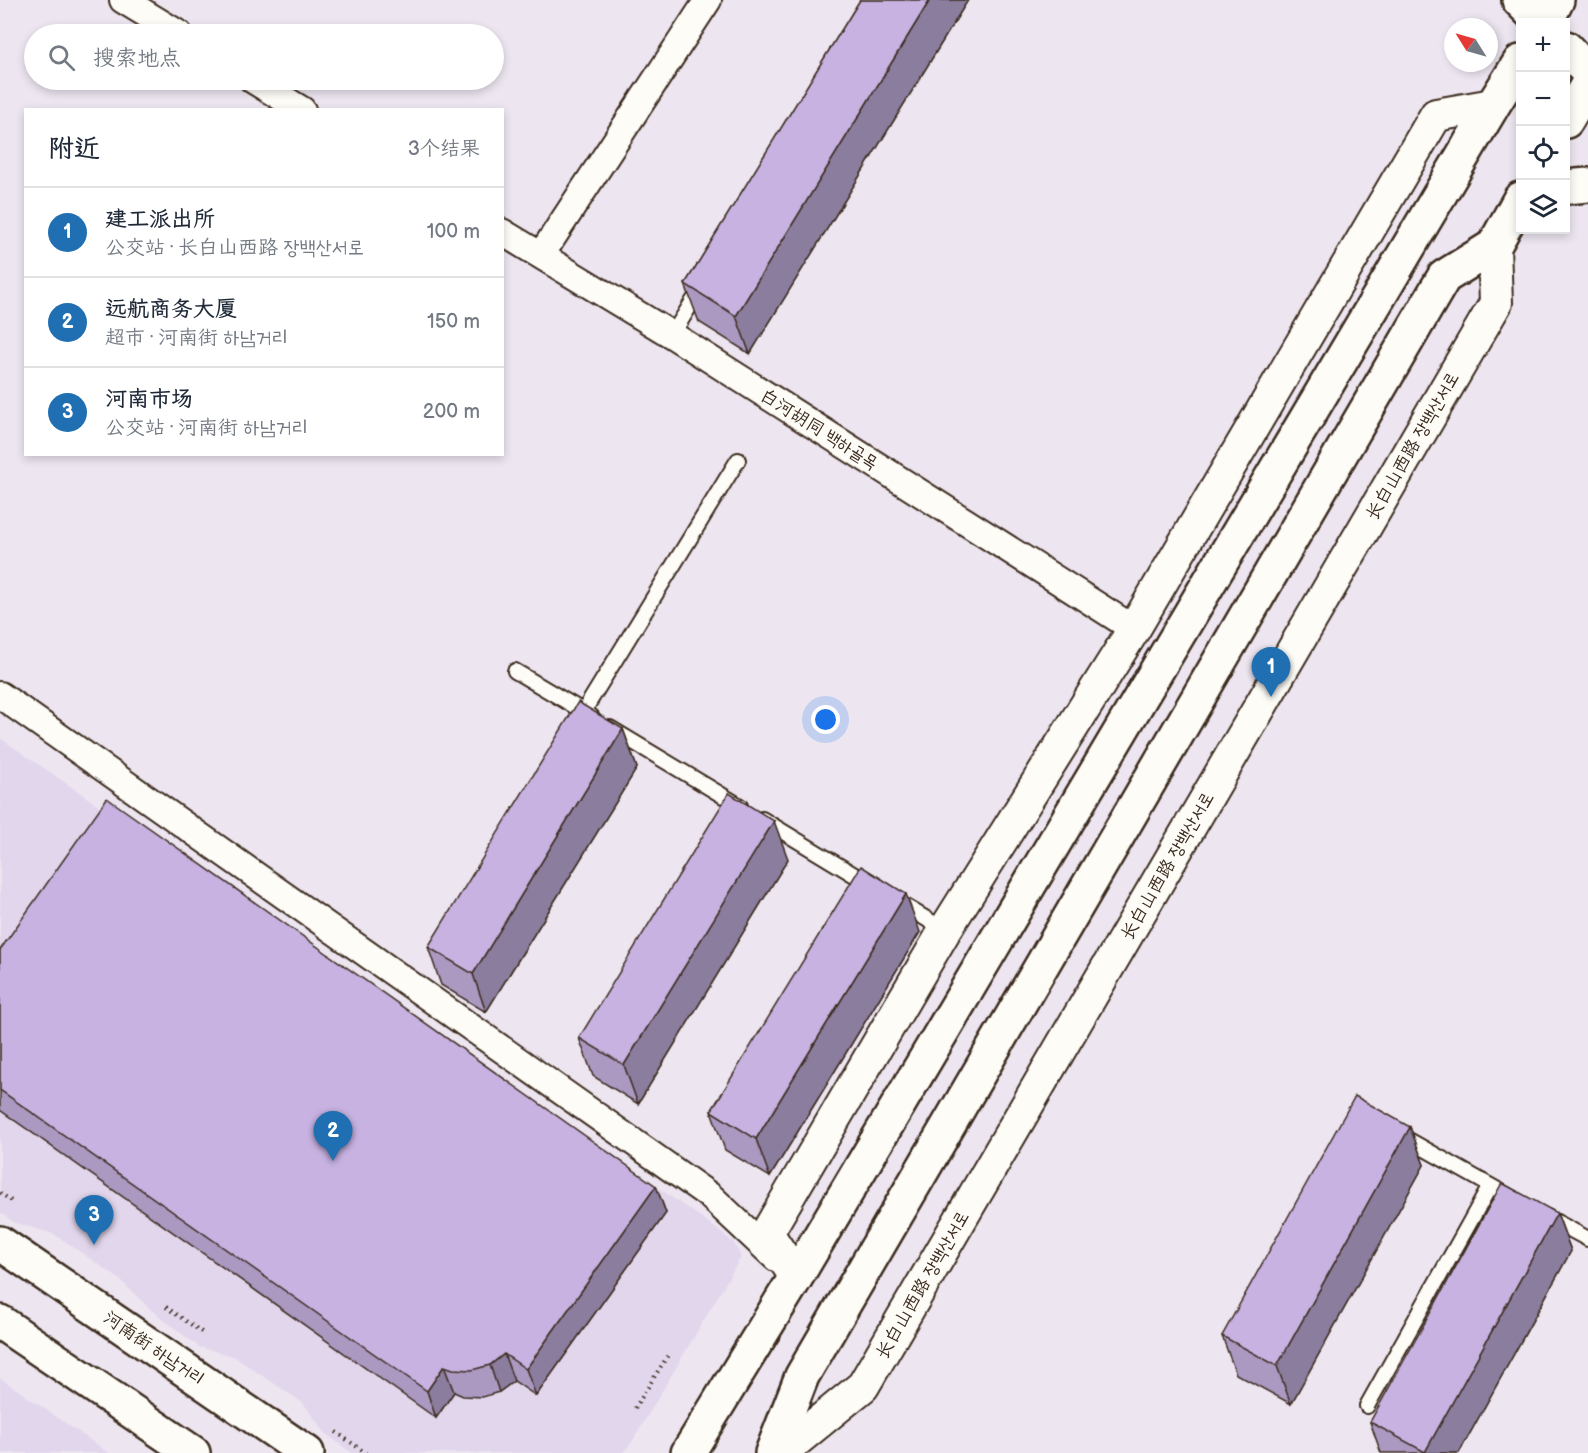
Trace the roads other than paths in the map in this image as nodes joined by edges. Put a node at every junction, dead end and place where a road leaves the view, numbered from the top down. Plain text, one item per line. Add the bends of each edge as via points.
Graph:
1 (123, 0) edge
2 (708, 0) edge
3 (1519, 0) edge
4 (1557, 0) edge
5 (1539, 18) edge
6 (1546, 18) edge
7 (163, 24) edge
8 (1570, 52) edge
9 (1516, 70) edge
10 (1588, 72) edge
11 (1588, 84) edge
12 (269, 90) edge
13 (1494, 105) junction
14 (299, 108) edge
15 (1570, 114) edge
16 (1588, 185) edge
17 (1570, 187) edge
18 (1516, 208) edge
19 (504, 233) edge
20 (1494, 246) junction
21 (540, 255) junction
22 (709, 274) edge
23 (672, 335) junction
24 (738, 460) dead end
25 (1134, 629) junction
26 (515, 671) dead end
27 (0, 695) edge
28 (584, 712) junction
29 (571, 732) edge
30 (945, 930) junction
31 (1391, 1130) edge
32 (1490, 1186) junction
33 (1588, 1239) edge
34 (0, 1243) edge
35 (796, 1277) junction
36 (0, 1322) edge
37 (722, 1395) junction
38 (1367, 1406) dead end
39 (194, 1453) edge
40 (308, 1453) edge
41 (665, 1453) edge
42 (688, 1453) edge
43 (772, 1453) edge
44 (781, 1453) edge

1 - 7 street
2 - 21 street
3 - 5 main road
4 - 6 main road
8 - 10 main road
9 - 13 main road
11 - 15 main road
12 - 14 street
13 - 25 street via 1436,115
13 - 35 main road
16 - 17 main road
18 - 20 main road
19 - 21 street, 白河胡同 백하골목
20 - 43 main road via 1444,277 802,1376
20 - 44 street, 长白山西路 장백산서로 via 1496,303 863,1386
21 - 23 street, 白河胡同 백하골목
22 - 23 lane
23 - 25 street, 白河胡同 백하골목
24 - 28 lane
25 - 30 street
26 - 28 lane
27 - 35 street via 710,1196
28 - 29 lane
28 - 30 lane
30 - 35 street via 767,1233
31 - 32 lane
32 - 33 lane
32 - 38 lane
34 - 40 main road, 河南街 하남거리
35 - 37 main road
36 - 39 main road
37 - 41 main road
37 - 42 main road

